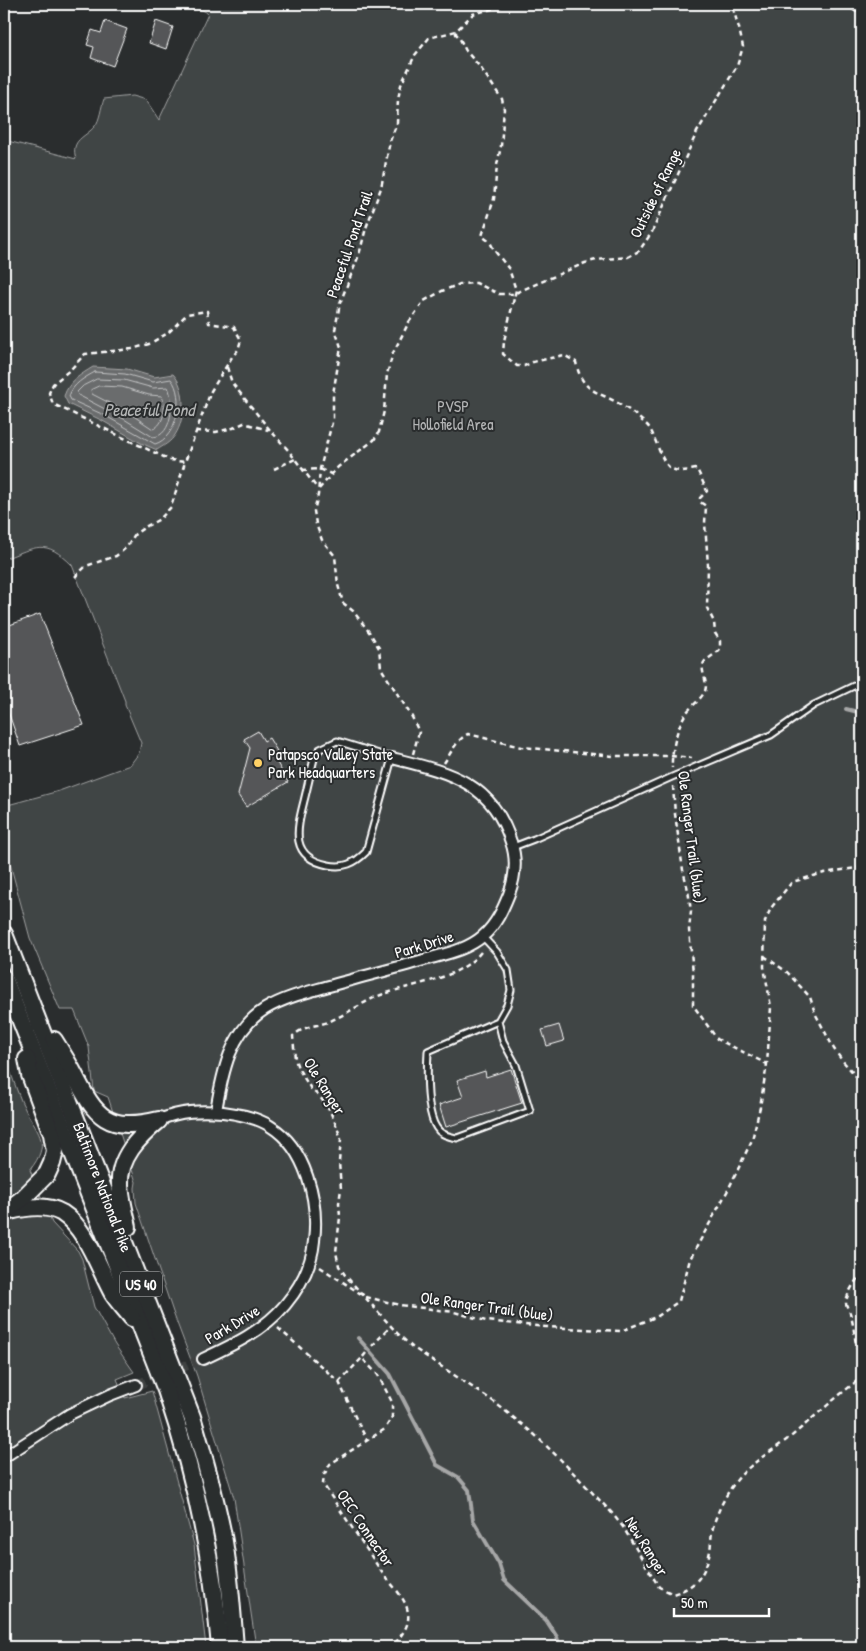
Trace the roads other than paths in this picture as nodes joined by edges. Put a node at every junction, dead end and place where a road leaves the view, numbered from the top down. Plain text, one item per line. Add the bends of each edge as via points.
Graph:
1 (862, 682) edge
2 (392, 758) junction
3 (513, 847) junction
4 (4, 934) edge
5 (486, 940) junction
6 (4, 978) edge
7 (29, 998) junction
8 (498, 1021) junction
9 (21, 1022) junction
10 (216, 1111) junction
11 (160, 1120) junction
12 (4, 1212) edge
13 (140, 1280) junction
14 (142, 1330) junction
15 (203, 1359) tunnel mouth
16 (136, 1385) tunnel mouth
17 (4, 1457) edge
18 (220, 1647) edge
19 (235, 1647) edge

1 - 3 lane via 814,705 771,736
2 - 2 lane, Park Drive via 337,742 320,749 315,755 297,827 298,841 312,859 338,867 349,865 366,852
2 - 3 street, Park Drive via 438,770 469,784 492,804
3 - 5 street, Park Drive via 514,876 510,891
4 - 7 main road, Baltimore National Pike / US 40
5 - 8 lane via 508,970 510,990 507,1005
5 - 10 street, Park Drive via 458,951 293,996 265,1010 244,1028 231,1051
6 - 9 main road, Baltimore National Pike / US 40
7 - 11 main road via 84,1096 101,1116 123,1124 138,1125
7 - 13 main road, Baltimore National Pike / US 40
8 - 8 lane via 428,1051 431,1112 438,1130 448,1136 457,1138 530,1111
9 - 12 main road via 30,1075 52,1134 54,1151 47,1174
9 - 14 main road, Baltimore National Pike / US 40
10 - 11 street, Park Drive via 184,1112
10 - 15 street, Park Drive via 247,1117 270,1126 282,1135 307,1176 314,1212 314,1242 302,1279 271,1320 239,1342
11 - 13 main road via 134,1144 124,1160 120,1182
12 - 14 main road via 27,1207 47,1208 61,1212 74,1222 114,1296
13 - 19 main road, Baltimore National Pike / US 40 via 192,1417 208,1470 223,1537
14 - 18 main road, Baltimore National Pike / US 40 via 181,1435 197,1496 213,1576
16 - 17 street via 70,1414

